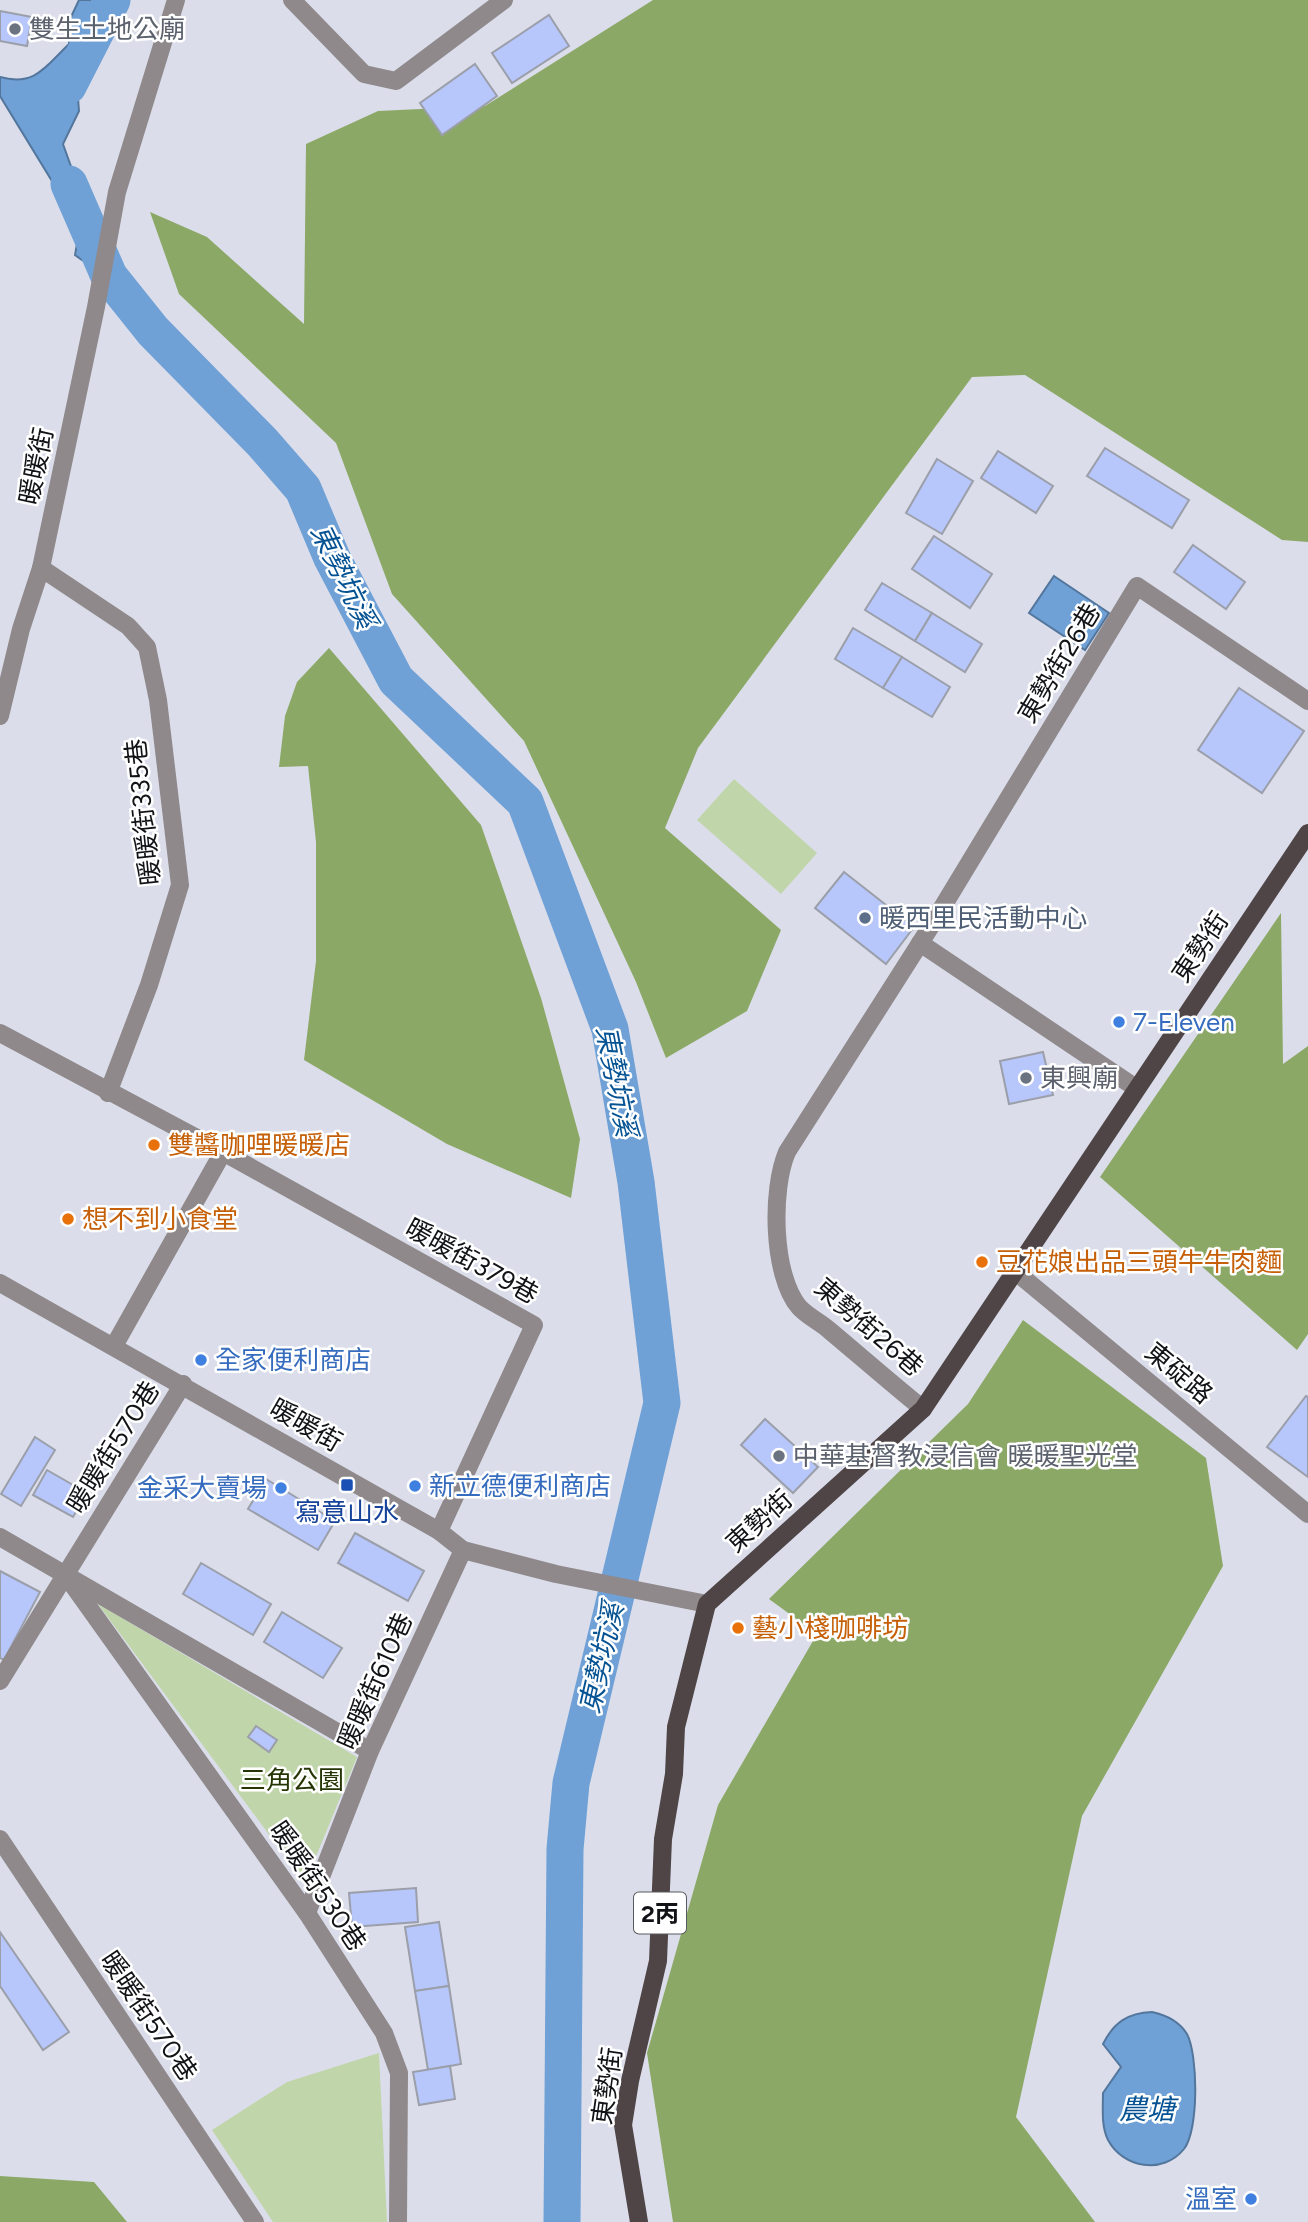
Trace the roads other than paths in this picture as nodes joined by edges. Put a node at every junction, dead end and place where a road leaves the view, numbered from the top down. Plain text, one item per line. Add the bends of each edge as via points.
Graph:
1 (176, 0) edge
2 (292, 0) edge
3 (505, 0) edge
4 (41, 568) junction
5 (1308, 701) edge
6 (0, 716) edge
7 (1308, 832) edge
8 (919, 943) junction
9 (0, 1033) edge
10 (1136, 1088) junction
11 (108, 1093) junction
12 (223, 1152) junction
13 (1016, 1272) junction
14 (0, 1283) edge
15 (114, 1346) junction
16 (183, 1384) junction
17 (923, 1409) junction
18 (1308, 1514) edge
19 (439, 1531) junction
20 (0, 1537) edge
21 (463, 1550) junction
22 (65, 1574) junction
23 (707, 1604) junction
24 (0, 1681) edge
25 (370, 1751) junction
26 (0, 1839) edge
27 (307, 1913) junction
28 (255, 2222) edge
29 (398, 2222) edge
30 (639, 2222) edge

1 - 4 street, 暖暖街 via 117,192
2 - 3 street via 364,74 396,80
4 - 6 street, 暖暖街
4 - 11 street, 暖暖街335巷 via 128,626 147,646 159,713 180,885
5 - 8 street, 東勢街26巷 via 1137,586
7 - 10 main road, 東勢街
8 - 10 street
8 - 17 street, 東勢街26巷 via 787,1152 780,1169 777,1205 786,1282 799,1307
9 - 11 street, 暖暖街379巷
10 - 13 main road, 東勢街
11 - 12 street, 暖暖街379巷
12 - 15 street
12 - 19 street, 暖暖街379巷 via 534,1325
13 - 17 main road, 東勢街
13 - 18 street, 東碇路
14 - 15 street, 暖暖街
15 - 16 street, 暖暖街
16 - 19 street, 暖暖街
16 - 22 street, 暖暖街570巷
17 - 23 main road, 東勢街
19 - 21 street, 暖暖街
20 - 22 street, 暖暖街530巷
21 - 23 street, 暖暖街
21 - 25 street, 暖暖街610巷
22 - 24 street, 暖暖街570巷
22 - 25 street
22 - 27 street, 暖暖街530巷
23 - 30 main road, 東勢街 / 2丙 via 676,1727 663,1839 658,1961 623,2125
25 - 27 street, 暖暖街610巷
26 - 28 street, 暖暖街570巷
27 - 29 street, 暖暖街530巷 via 384,2033 399,2073

